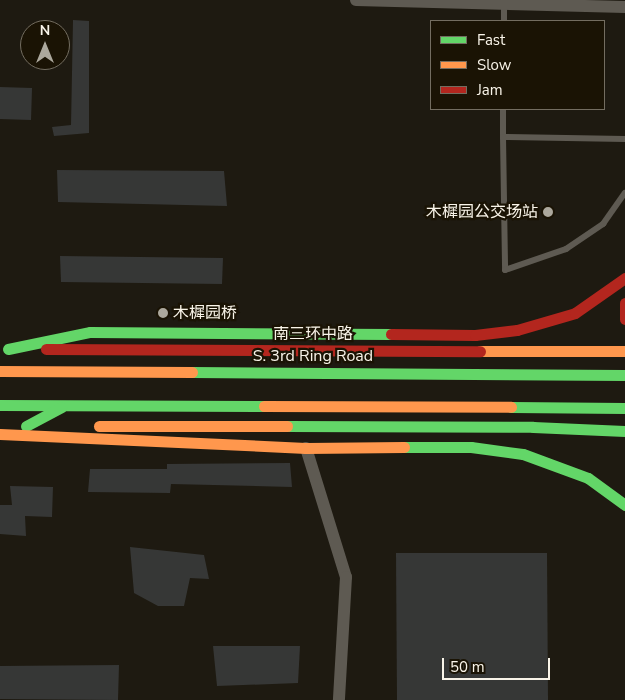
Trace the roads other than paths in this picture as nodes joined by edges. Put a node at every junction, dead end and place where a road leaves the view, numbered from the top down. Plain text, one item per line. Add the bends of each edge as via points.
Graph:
1 (356, 0) edge
2 (363, 0) edge
3 (504, 3) junction
4 (625, 7) edge
5 (504, 20) edge
6 (503, 110) edge
7 (503, 137) junction
8 (625, 139) edge
9 (625, 192) edge
10 (625, 278) edge
11 (625, 303) edge
12 (625, 319) edge
13 (4, 349) edge
14 (625, 352) edge
15 (0, 366) edge
16 (18, 370) junction
17 (0, 371) edge
18 (625, 375) edge
19 (0, 405) edge
20 (62, 406) junction
21 (625, 408) edge
22 (26, 426) junction
23 (0, 429) edge
24 (625, 431) edge
25 (0, 434) edge
26 (306, 448) junction
27 (625, 505) edge
28 (339, 700) edge

1 - 2 street
2 - 3 street
3 - 4 street
3 - 5 lane
6 - 7 lane
7 - 8 lane
7 - 9 lane via 505,270 566,250 603,224
10 - 13 main road via 575,313 517,330 475,335 90,332
11 - 12 main road
13 - 14 main road, 南三环中路
15 - 16 main road
16 - 17 main road, S. 3rd Ring Road
16 - 18 main road, S. 3rd Ring Road
19 - 20 main road
20 - 21 main road
20 - 22 main road
22 - 23 main road
22 - 24 main road via 532,427
25 - 26 main road
26 - 27 main road via 471,447 523,454 588,478
26 - 28 street via 346,577

